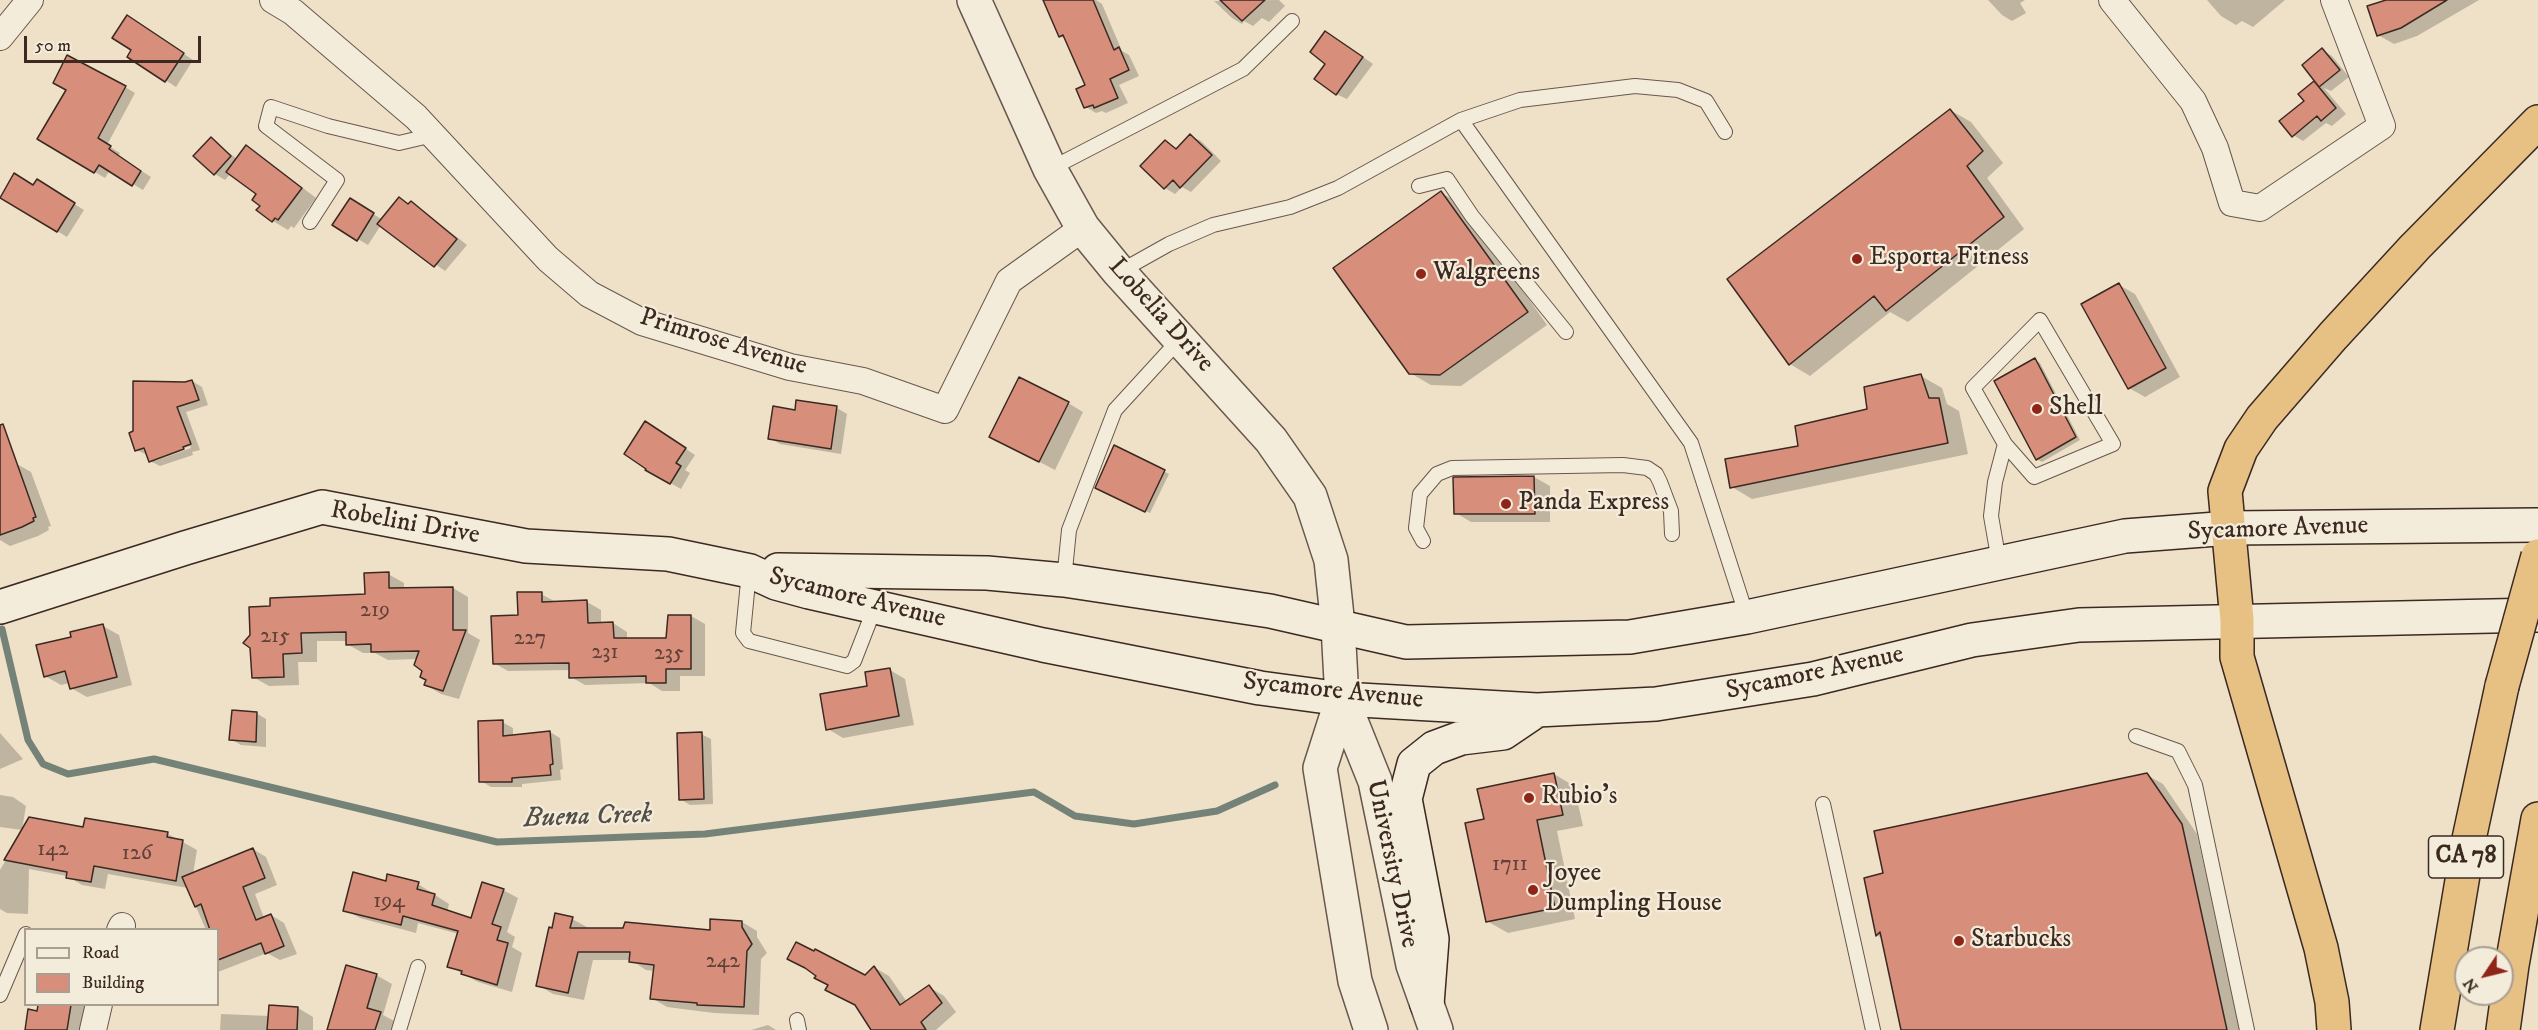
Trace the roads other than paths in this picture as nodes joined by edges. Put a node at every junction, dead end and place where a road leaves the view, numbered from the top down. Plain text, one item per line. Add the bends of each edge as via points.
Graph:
1 (30, 0) edge
2 (273, 0) edge
3 (974, 0) edge
4 (2112, 0) edge
5 (2334, 0) edge
6 (1293, 21) dead end
7 (0, 37) edge
8 (1461, 120) junction
9 (2538, 122) edge
10 (1725, 132) dead end
11 (433, 135) junction
12 (1050, 169) junction
13 (1419, 186) dead end
14 (310, 222) dead end
15 (1083, 228) junction
16 (1119, 272) junction
17 (1566, 332) dead end
18 (1180, 339) junction
19 (2005, 444) junction
20 (2538, 525) edge
21 (2230, 528) junction
22 (1672, 534) dead end
23 (1424, 541) dead end
24 (2538, 556) edge
25 (1999, 562) junction
26 (750, 571) junction
27 (1064, 580) junction
28 (876, 605) junction
29 (0, 607) edge
30 (2538, 615) edge
31 (1747, 617) junction
32 (2237, 621) junction
33 (1338, 626) junction
34 (1342, 699) junction
35 (1537, 710) junction
36 (2136, 736) dead end
37 (1823, 804) dead end
38 (2538, 819) edge
39 (24, 937) edge
40 (418, 967) dead end
41 (0, 994) edge
42 (99, 1006) edge
43 (1431, 1017) edge
44 (93, 1030) edge
45 (399, 1030) edge
46 (1371, 1030) edge
47 (1873, 1030) edge
48 (2247, 1030) edge
49 (2334, 1030) edge
50 (2437, 1030) edge
51 (2503, 1030) edge

1 - 7 street
2 - 11 street, Primrose Avenue via 293,12
3 - 12 main road, Lobelia Drive
4 - 5 street via 2193,101 2215,148 2232,203 2260,208 2382,126
6 - 12 lane via 1243,69
8 - 10 lane via 1520,100 1635,86 1678,90 1706,101
8 - 16 lane via 1338,188 1290,207 1213,225
8 - 31 lane via 1691,443
9 - 21 highway via 2422,239 2262,418 2241,448 2225,491
11 - 14 lane via 399,143 271,107 266,126 337,180
11 - 15 street, Primrose Avenue via 548,259 589,294 642,322 790,366 863,381 945,410 1009,281
12 - 15 main road, Lobelia Drive
13 - 17 lane via 1447,179
15 - 16 main road, Lobelia Drive
16 - 18 main road, Lobelia Drive
18 - 27 lane via 1115,410 1069,530
18 - 33 main road, Lobelia Drive via 1271,440 1310,496 1331,560
19 - 19 lane via 2034,477 2113,444 2040,320 1973,388
19 - 25 lane via 1991,516
20 - 21 main road, Sycamore Avenue
21 - 25 main road, Sycamore Avenue via 2125,536
21 - 32 highway
22 - 23 lane via 1671,511 1656,474 1647,468 1452,468 1437,474 1420,494 1416,528
24 - 50 highway, CA 78, bridge via 2502,686 2469,839
25 - 31 main road, Sycamore Avenue
26 - 27 main road, Sycamore Avenue via 987,573
26 - 28 main road, Sycamore Avenue via 776,583
26 - 28 lane via 743,633 749,640 848,666 854,661
26 - 29 main road, Robelini Drive via 668,554 526,546 322,507
27 - 33 main road, Sycamore Avenue via 1270,611
28 - 34 main road, Sycamore Avenue via 1043,645 1260,688
30 - 32 main road, Sycamore Avenue
31 - 33 main road, Sycamore Avenue via 1618,638 1406,642
32 - 35 main road, Sycamore Avenue via 2079,626 1972,640 1813,679 1656,704
32 - 49 highway via 2237,657 2321,948
33 - 34 main road, University Drive
34 - 35 main road, Sycamore Avenue
34 - 43 main road, University Drive via 1375,780 1413,965
34 - 46 main road, University Drive via 1320,768 1355,981
35 - 43 main road via 1503,733 1461,738 1434,748 1414,764 1405,799 1432,939
36 - 48 lane via 2178,751 2195,785
37 - 47 lane
38 - 51 highway, CA 78
39 - 41 lane
40 - 45 lane
42 - 44 street

